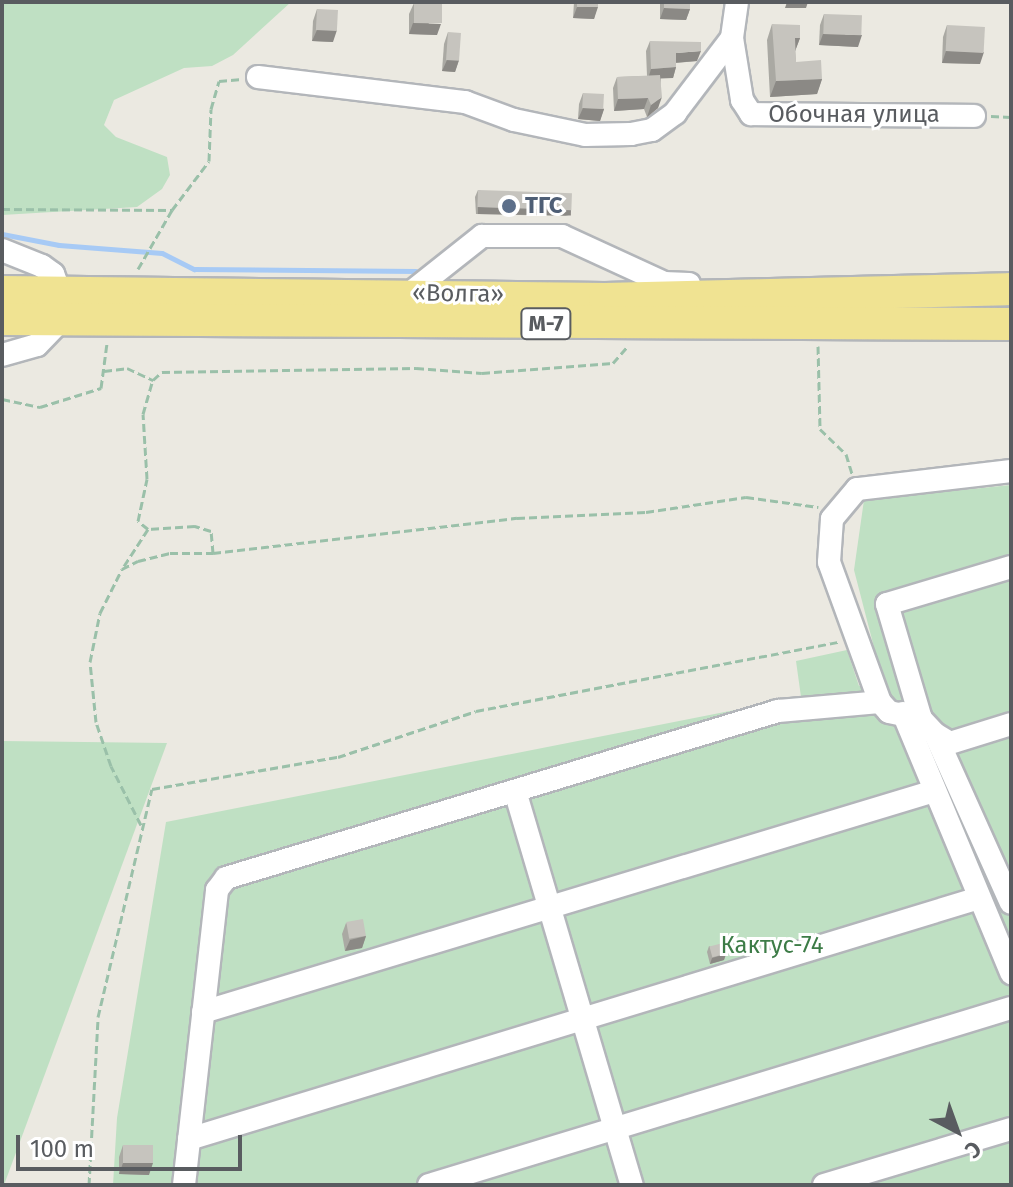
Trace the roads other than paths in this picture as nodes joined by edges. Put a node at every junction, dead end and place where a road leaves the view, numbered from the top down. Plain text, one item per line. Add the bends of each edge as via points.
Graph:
1 (737, 2) edge
2 (732, 38) junction
3 (258, 77) road end
4 (974, 116) dead end
5 (2, 250) edge
6 (1011, 289) edge
7 (2, 292) edge
8 (410, 293) junction
9 (749, 295) junction
10 (61, 309) junction
11 (2, 319) edge
12 (1011, 324) edge
13 (2, 355) edge
14 (1011, 471) edge
15 (1011, 567) edge
16 (880, 702) junction
17 (920, 722) junction
18 (1011, 724) edge
19 (515, 791) junction
20 (934, 791) junction
21 (1006, 878) edge
22 (979, 898) junction
23 (1011, 903) edge
24 (549, 908) junction
25 (1011, 973) edge
26 (1011, 1008) edge
27 (203, 1012) junction
28 (582, 1021) junction
29 (1011, 1129) edge
30 (614, 1130) junction
31 (189, 1139) junction
32 (184, 1185) edge
33 (429, 1185) edge
34 (632, 1185) edge
35 (824, 1185) edge

1 - 2 street
2 - 3 street via 675,113 652,130 631,134 556,131 465,102
2 - 4 street, Обочная улица via 742,100 751,114
5 - 10 street via 42,266
6 - 9 highway, «Волга» / М-7
7 - 10 highway, «Волга» / М-7
8 - 9 highway, «Волга» / М-7 via 605,299
8 - 9 street via 482,236 562,236 664,283 719,285
8 - 10 highway, «Волга» / М-7 via 121,297
10 - 11 highway, «Волга» / М-7
10 - 12 highway, «Волга» / М-7 via 647,325
10 - 13 street via 37,345
14 - 16 street via 853,494 832,519 829,562
15 - 17 street via 887,604
16 - 17 street via 889,712
16 - 19 street via 789,709
17 - 18 street via 950,743
17 - 20 street
17 - 21 street
19 - 24 street
19 - 27 street via 226,878 217,890
20 - 22 street
20 - 24 street
21 - 23 street
22 - 25 street
22 - 28 street
24 - 27 street
24 - 28 street
26 - 30 street
27 - 31 street
28 - 30 street
28 - 31 street
29 - 35 street
30 - 33 street
30 - 34 street
31 - 32 street

